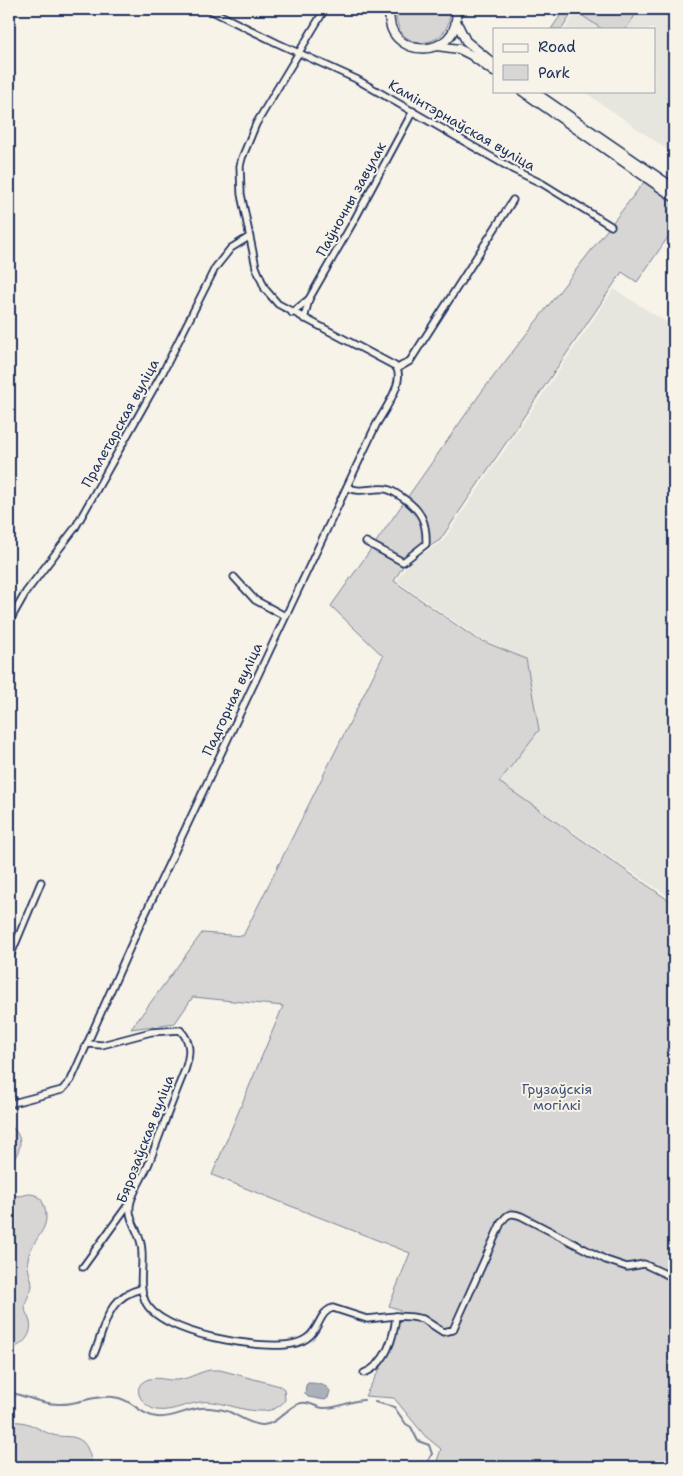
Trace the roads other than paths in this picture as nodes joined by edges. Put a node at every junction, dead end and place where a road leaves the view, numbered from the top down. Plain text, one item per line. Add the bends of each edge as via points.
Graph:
1 (208, 9) edge
2 (325, 9) edge
3 (390, 9) edge
4 (456, 9) edge
5 (456, 20) junction
6 (437, 46) junction
7 (298, 51) junction
8 (493, 63) edge
9 (493, 71) edge
10 (523, 92) edge
11 (534, 92) edge
12 (413, 111) junction
13 (674, 188) edge
14 (674, 197) edge
15 (513, 200) dead end
16 (611, 226) dead end
17 (249, 237) junction
18 (310, 299) junction
19 (292, 313) junction
20 (302, 318) junction
21 (398, 368) junction
22 (347, 487) junction
23 (366, 542) dead end
24 (234, 577) dead end
25 (285, 616) junction
26 (9, 622) edge
27 (41, 882) dead end
28 (9, 959) edge
29 (88, 1044) junction
30 (9, 1104) edge
31 (132, 1200) junction
32 (83, 1266) dead end
33 (674, 1278) edge
34 (141, 1288) junction
35 (396, 1316) junction
36 (94, 1354) dead end
37 (364, 1374) dead end

1 - 7 street, Камінтэрнаўская вуліца
2 - 7 street
3 - 6 main road via 391,27 405,44 421,49
4 - 5 main road
5 - 6 main road via 450,36
5 - 8 main road via 466,41
6 - 9 main road via 459,49
7 - 12 street, Камінтэрнаўская вуліца
7 - 17 street via 256,124 242,158 240,186
10 - 14 main road
11 - 13 main road
12 - 16 street, Камінтэрнаўская вуліца via 544,184
12 - 18 street, Паўночны завулак
15 - 21 street via 410,361
17 - 19 street via 265,289 278,304
17 - 26 street, Пралетарская вуліца via 231,248 215,268 163,372 75,528 26,592
18 - 19 street, Паўночны завулак
18 - 20 street, Паўночны завулак
19 - 20 street
20 - 21 street
21 - 22 street, Падгорная вуліца via 398,385
22 - 23 street via 354,491 386,489 394,492 418,511 427,530 426,544 403,562
22 - 25 street, Падгорная вуліца
24 - 25 street via 255,600
25 - 29 street, Падгорная вуліца via 136,933
27 - 28 street
29 - 30 street, Падгорная вуліца via 67,1087
29 - 31 street, Бярозаўская вуліца via 102,1045 151,1032 180,1030 188,1040 185,1070
31 - 32 street
31 - 34 street, Бярозаўская вуліца via 130,1218 142,1250
33 - 35 street, Бярозаўская вуліца via 644,1264 627,1267 606,1260 512,1213 501,1223 453,1330 443,1332 423,1319
34 - 35 street, Бярозаўская вуліца via 148,1306 158,1317 214,1338 253,1345 284,1345 307,1340 325,1313 333,1308 367,1319
34 - 36 street via 127,1294 112,1307
35 - 37 street via 386,1350 377,1366

